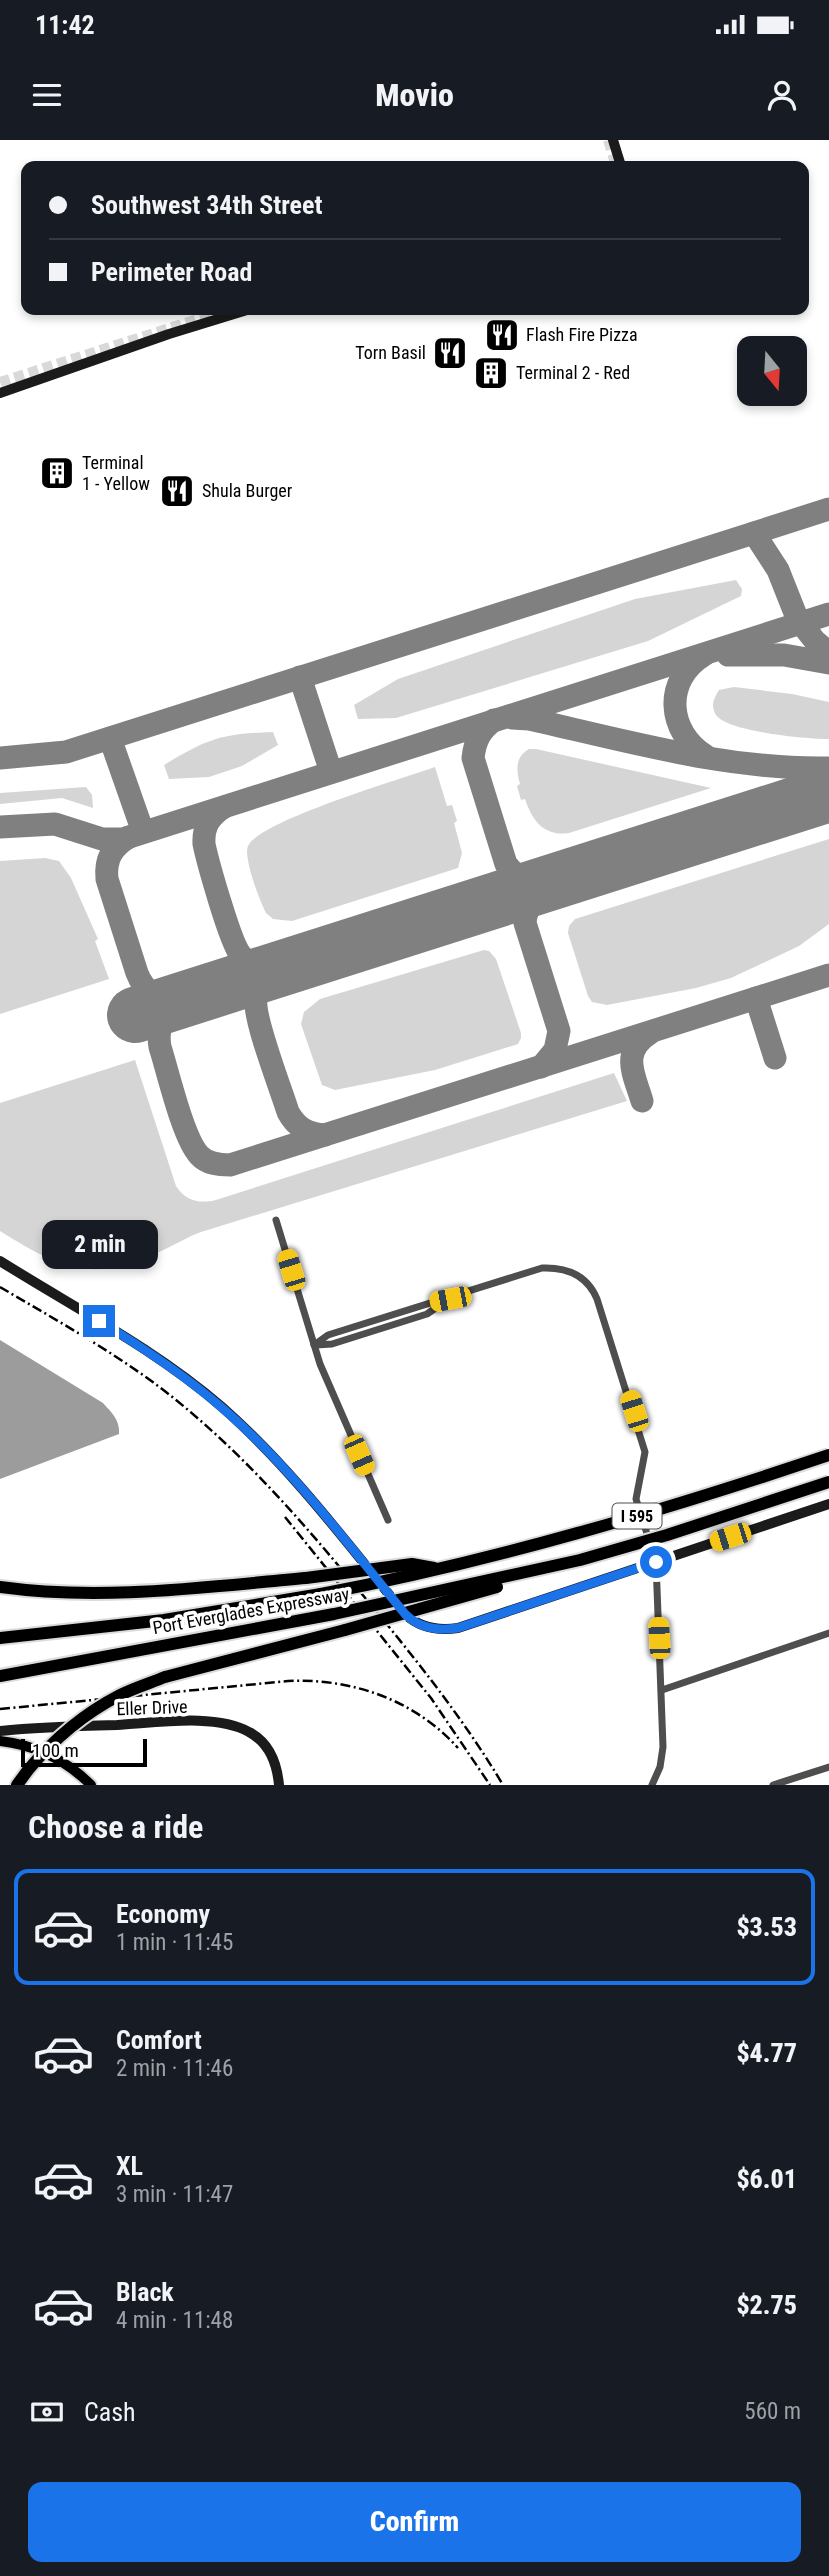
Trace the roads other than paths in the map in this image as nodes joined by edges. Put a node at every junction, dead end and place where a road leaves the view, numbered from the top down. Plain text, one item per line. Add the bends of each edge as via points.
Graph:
1 (613, 140) edge
2 (619, 161) edge
3 (232, 315) edge
4 (0, 393) edge
5 (276, 1220) dead end
6 (0, 1261) edge
7 (314, 1345) junction
8 (829, 1455) edge
9 (829, 1482) edge
10 (829, 1504) edge
11 (388, 1520) dead end
12 (580, 1560) junction
13 (656, 1562) junction
14 (442, 1569) junction
15 (0, 1587) edge
16 (829, 1633) edge
17 (0, 1638) edge
18 (0, 1676) edge
19 (662, 1690) junction
20 (0, 1731) edge
21 (0, 1741) edge
22 (829, 1767) edge
23 (279, 1780) edge
24 (16, 1785) edge
25 (91, 1785) edge
26 (652, 1785) edge
27 (773, 1785) edge

1 - 2 street
3 - 4 street
5 - 7 street
6 - 13 street via 141,1346 222,1407 322,1512 405,1614 421,1626 458,1628
7 - 11 street
7 - 13 street via 328,1335 542,1268 570,1271 590,1286 597,1299 645,1452 636,1499
8 - 14 highway, Port Everglades Expressway / I 595, bridge via 656,1511
9 - 12 highway, Port Everglades Expressway / I 595, bridge
10 - 13 street
12 - 18 highway, Port Everglades Expressway / I 595, bridge via 334,1614
12 - 24 highway, bridge via 469,1596 165,1677 120,1695 78,1722
13 - 19 street
14 - 15 highway, bridge via 412,1564 220,1586 90,1594
14 - 17 highway, Port Everglades Expressway / I 595, bridge via 164,1620
16 - 19 street
19 - 26 street via 663,1747
20 - 23 street, Eller Drive via 226,1723 264,1743
21 - 25 main road via 41,1751 74,1769
22 - 27 street

